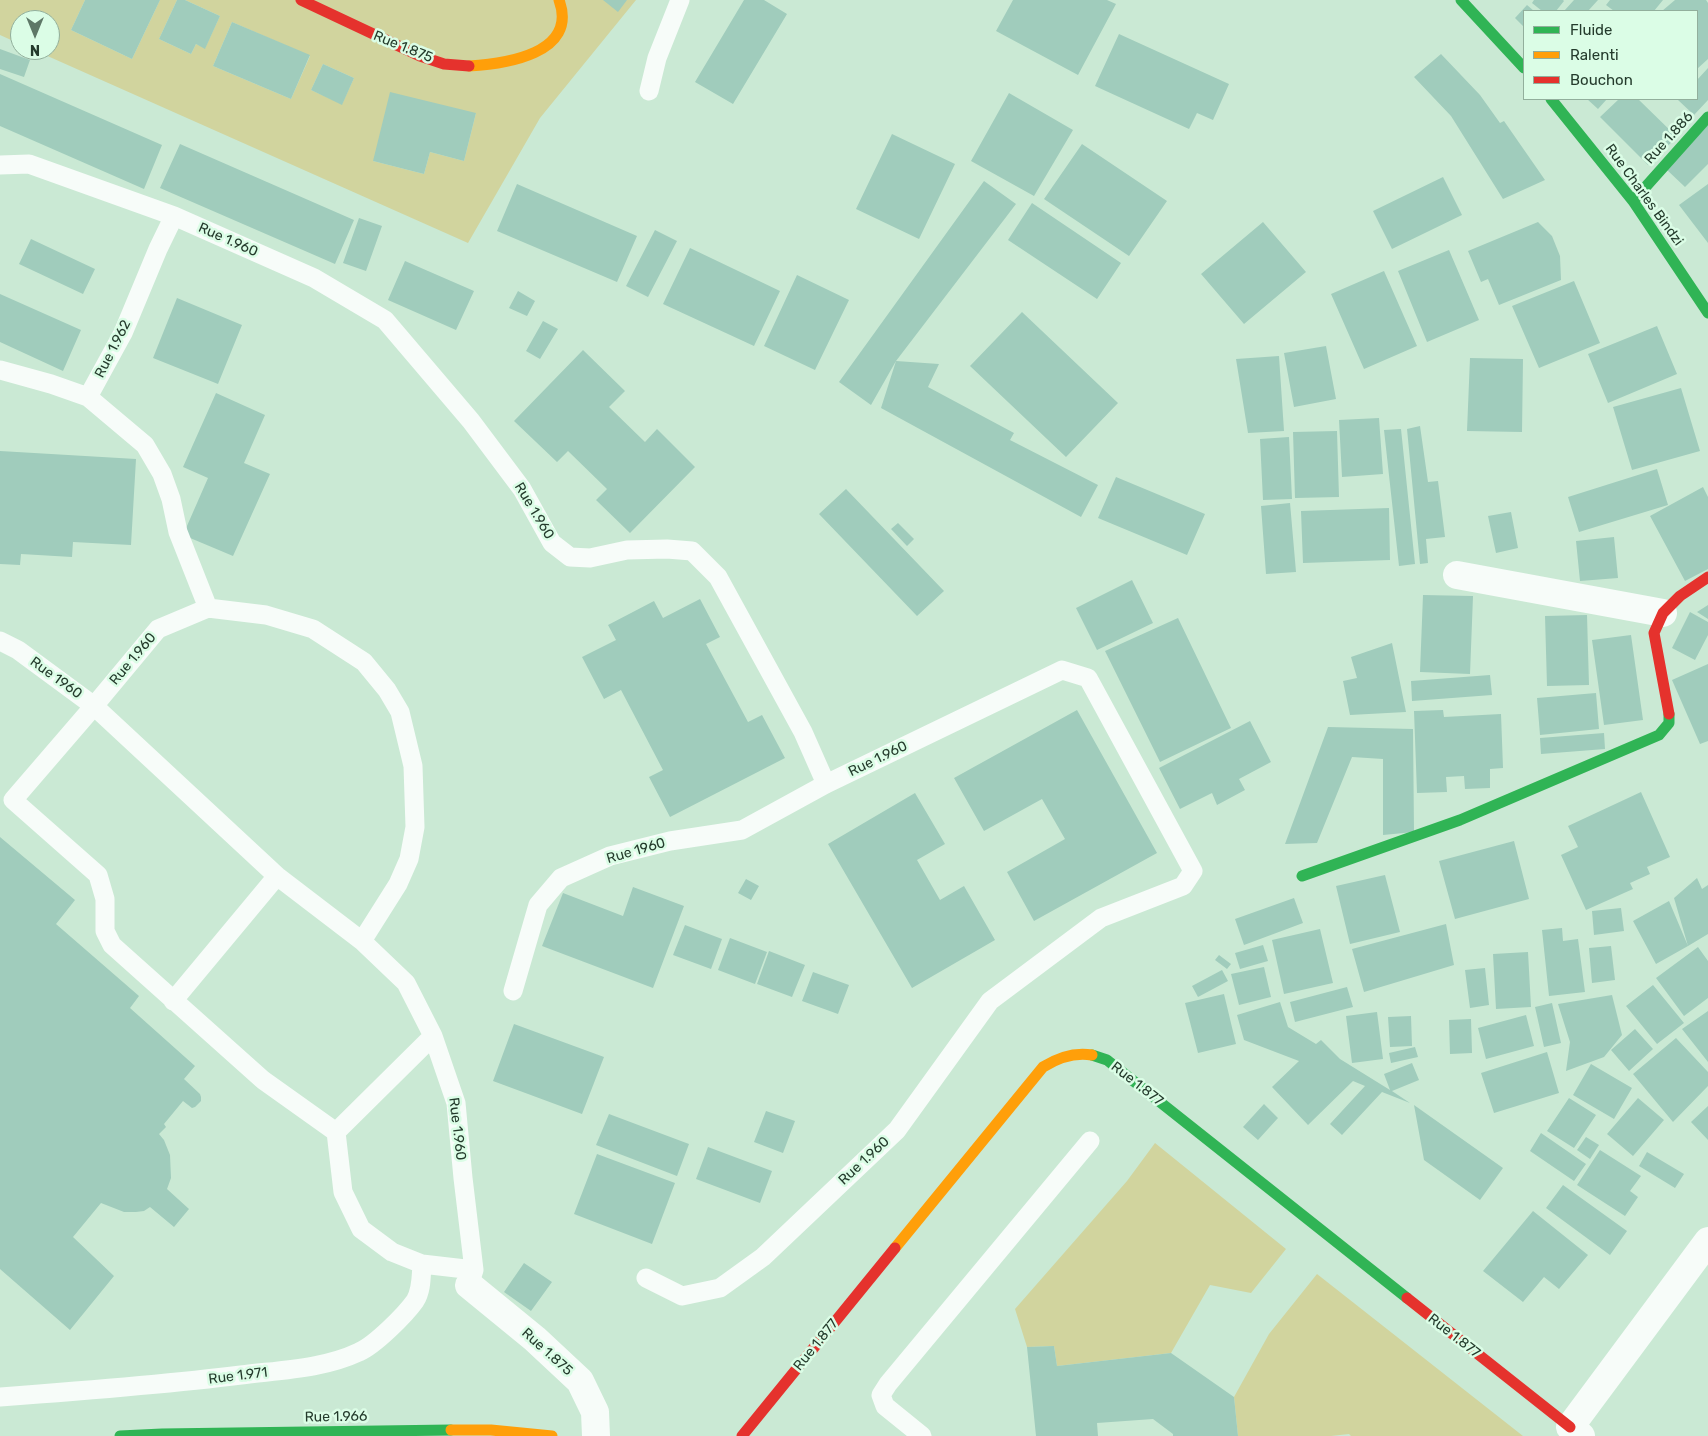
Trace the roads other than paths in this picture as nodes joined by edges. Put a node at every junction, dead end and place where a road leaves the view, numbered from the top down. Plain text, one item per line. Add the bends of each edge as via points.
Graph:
1 (301, 0) edge
2 (559, 0) edge
3 (680, 0) edge
4 (1461, 0) edge
5 (1523, 67) edge
6 (650, 91) dead end
7 (1552, 100) edge
8 (1708, 117) edge
9 (0, 165) edge
10 (1633, 201) junction
11 (174, 216) junction
12 (1708, 313) edge
13 (0, 370) edge
14 (88, 397) junction
15 (1457, 575) dead end
16 (1708, 576) edge
17 (208, 608) junction
18 (1663, 613) junction
19 (0, 641) edge
20 (94, 706) junction
21 (826, 784) junction
22 (277, 876) junction
23 (1302, 876) dead end
24 (362, 941) junction
25 (513, 990) dead end
26 (173, 1001) junction
27 (433, 1036) junction
28 (336, 1132) junction
29 (1090, 1141) dead end
30 (1708, 1241) edge
31 (422, 1264) junction
32 (471, 1278) junction
33 (646, 1278) dead end
34 (0, 1397) edge
35 (1575, 1432) edge
36 (162, 1435) edge
37 (120, 1436) edge
38 (552, 1436) edge
39 (596, 1436) edge
40 (742, 1436) edge
41 (922, 1436) edge

1 - 2 street, Rue 1.875 via 424,58 452,65 482,66 537,53 552,41 559,30 562,13
3 - 6 lane via 657,58
4 - 5 street
7 - 10 street, Rue Charles Bindzi
8 - 10 street, Rue 1.886
9 - 11 lane, Rue 1.960 via 29,164
10 - 12 street, Rue Charles Bindzi
11 - 14 lane, Rue 1.962 via 123,333
11 - 21 lane, Rue 1.960 via 314,278 385,320 471,421 522,488 552,543 570,557 590,558 627,550 692,551 718,577 803,732
13 - 14 lane
14 - 17 lane via 145,445 162,474 178,532
15 - 18 street
16 - 18 street
17 - 20 lane, Rue 1.960 via 158,629
17 - 24 lane, Rue 1.960 via 266,615 313,629 364,662 400,712 414,766 415,827 409,859 398,884
18 - 23 street via 1654,633 1669,711 1668,723 1659,735 1460,820
19 - 20 lane, Rue 1960 via 18,650
20 - 22 lane, Rue 1.960
20 - 26 lane via 13,800 98,875 104,899 105,931 112,945
21 - 25 lane, Rue 1960 via 742,830 670,841 610,856 561,878 538,904
21 - 33 lane, Rue 1.960 via 1062,670 1088,678 1193,871 1183,886 1101,918 990,1001 897,1130 763,1257 720,1288 682,1296
22 - 24 lane, Rue 1.960
22 - 26 lane
24 - 27 lane, Rue 1.960 via 406,983
26 - 28 lane via 263,1080
27 - 28 lane
27 - 32 lane, Rue 1.960 via 456,1103
28 - 31 lane via 343,1192 361,1229 392,1252
29 - 41 lane via 881,1395 885,1406
30 - 35 street, Rue 1.877
31 - 32 lane
31 - 34 lane, Rue 1.971 via 415,1300 388,1330 362,1351 337,1362 153,1386
32 - 39 street, Rue 1.875 via 580,1381 595,1412
35 - 40 street, Rue 1.877 via 1108,1060 1079,1054 1054,1059 1043,1067
36 - 37 street, Rue 1.966
36 - 38 street, Rue 1.966 via 491,1430

